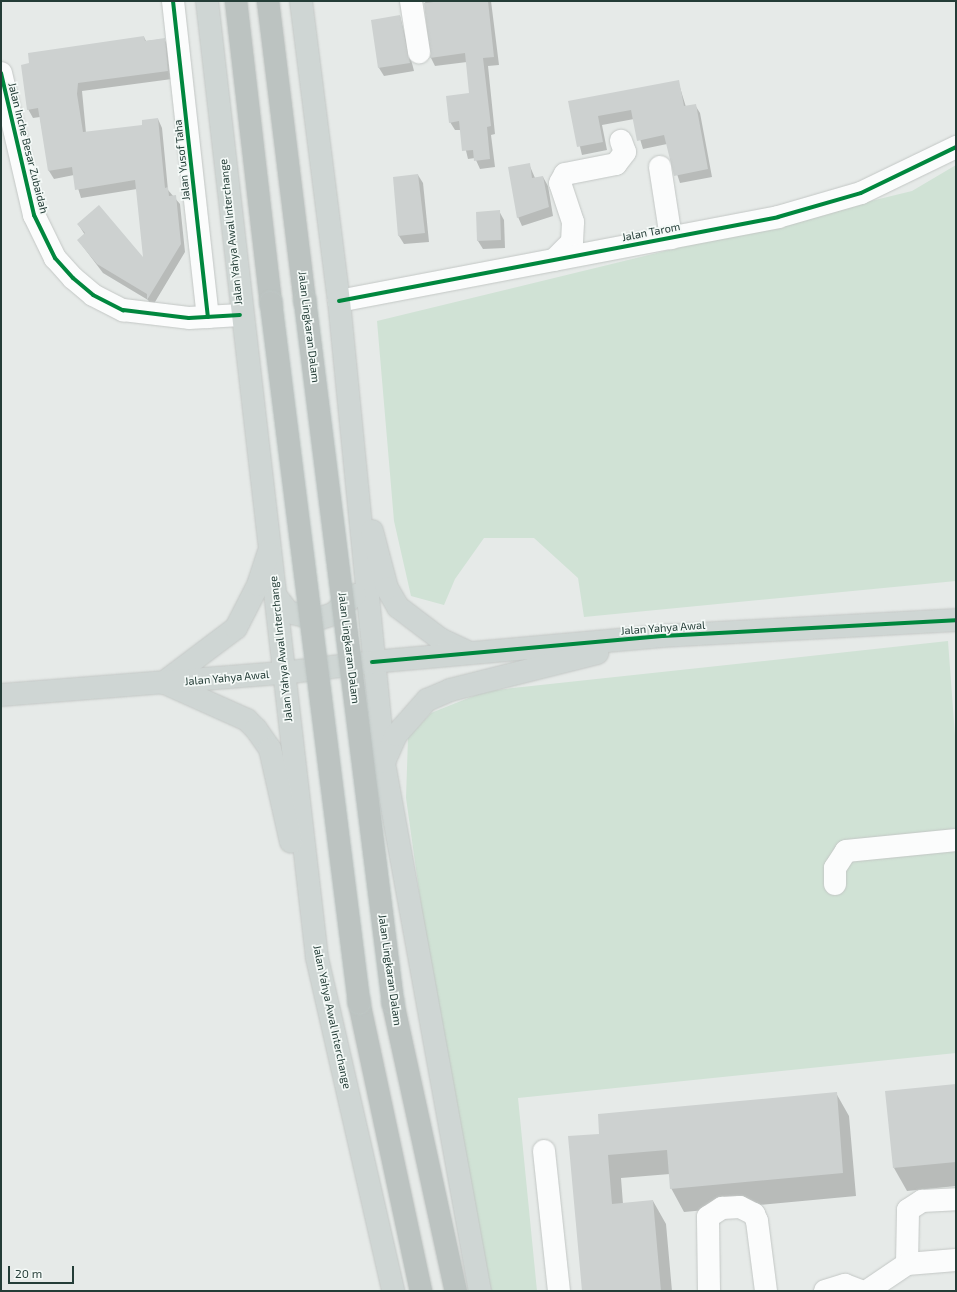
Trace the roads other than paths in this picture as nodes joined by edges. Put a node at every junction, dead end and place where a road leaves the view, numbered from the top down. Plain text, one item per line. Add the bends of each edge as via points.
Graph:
1 (173, 1) edge
2 (206, 1) edge
3 (236, 1) edge
4 (268, 1) edge
5 (301, 1) edge
6 (411, 1) edge
7 (419, 52) dead end
8 (1, 73) edge
9 (621, 141) dead end
10 (956, 147) edge
11 (660, 167) dead end
12 (669, 224) junction
13 (554, 260) junction
14 (339, 301) junction
15 (240, 315) junction
16 (208, 317) junction
17 (356, 466) junction
18 (271, 543) junction
19 (364, 570) junction
20 (276, 596) junction
21 (956, 620) edge
22 (663, 636) junction
23 (470, 653) junction
24 (372, 662) junction
25 (283, 674) junction
26 (163, 683) junction
27 (1, 695) edge
28 (384, 763) junction
29 (956, 840) edge
30 (835, 884) dead end
31 (317, 958) junction
32 (544, 1151) dead end
33 (956, 1199) edge
34 (956, 1260) edge
35 (906, 1264) junction
36 (393, 1291) edge
37 (420, 1291) edge
38 (456, 1291) edge
39 (480, 1291) edge
40 (559, 1291) edge
41 (709, 1291) edge
42 (766, 1291) edge
43 (825, 1291) edge
44 (861, 1291) edge
45 (867, 1291) edge

1 - 16 street, Jalan Yusof Taha
2 - 15 main road, Jalan Yahya Awal Interchange
3 - 37 highway, bridge via 271,303 359,1002
4 - 38 highway, Jalan Lingkaran Dalam, bridge via 393,1003
5 - 14 main road
6 - 7 street
8 - 16 street, Jalan Inche Besar Zubaidah via 34,215 55,258 93,295 123,310 154,316
9 - 13 street via 625,152 616,164 565,174 560,183 573,222 572,242 565,253
10 - 12 street, Jalan Tarom via 861,194 778,217
11 - 12 street
12 - 13 street, Jalan Tarom
13 - 14 street, Jalan Tarom
14 - 17 main road
15 - 16 street, Jalan Inche Besar Zubaidah
15 - 18 main road, Jalan Yahya Awal Interchange
17 - 19 main road
17 - 23 main road via 386,588 398,607 417,625
18 - 20 main road, Jalan Yahya Awal Interchange
18 - 26 main road via 258,585 236,628
19 - 20 main road via 357,592 333,614 318,619 299,617 288,612
19 - 24 main road
20 - 25 main road, Jalan Yahya Awal Interchange
21 - 22 main road, Jalan Yahya Awal
22 - 23 main road, Jalan Yahya Awal
22 - 28 main road via 450,690 427,700 396,735
23 - 24 main road, Jalan Yahya Awal
24 - 25 main road, Jalan Yahya Awal
24 - 28 main road
25 - 26 main road, Jalan Yahya Awal
25 - 31 main road, Jalan Yahya Awal Interchange
26 - 27 main road, Jalan Yahya Awal
26 - 31 main road via 247,720 270,749
28 - 39 main road
29 - 30 street via 846,852 835,868
31 - 36 main road, Jalan Yahya Awal Interchange
32 - 40 street
33 - 35 street via 922,1201 908,1210
34 - 35 street
35 - 45 street
41 - 42 street via 708,1217 718,1209 740,1208 754,1214
43 - 44 street via 845,1285

